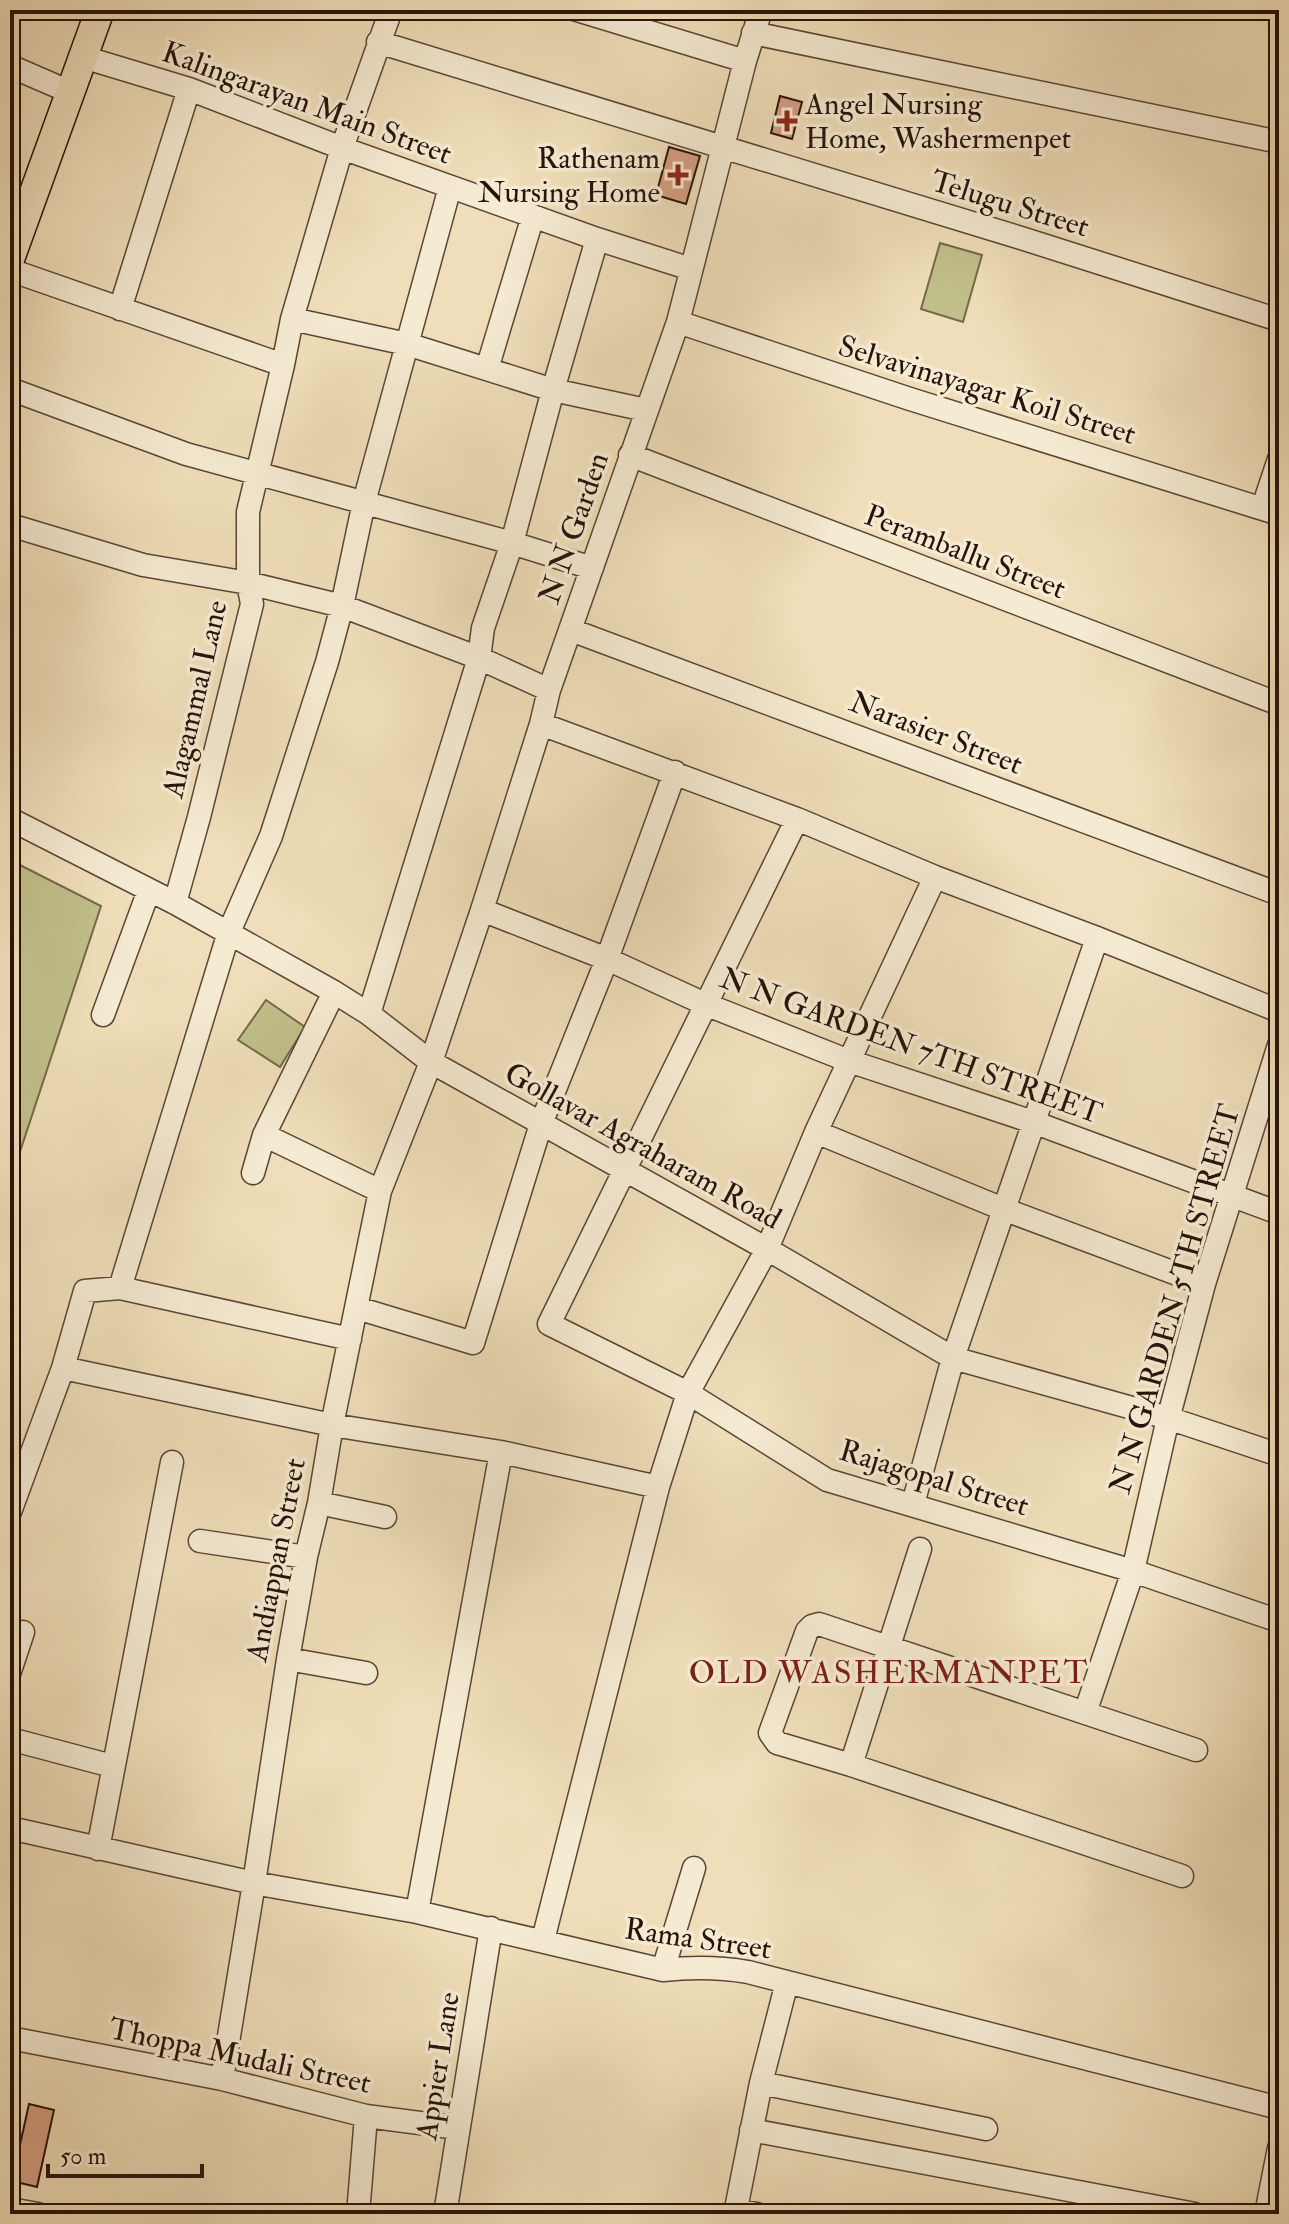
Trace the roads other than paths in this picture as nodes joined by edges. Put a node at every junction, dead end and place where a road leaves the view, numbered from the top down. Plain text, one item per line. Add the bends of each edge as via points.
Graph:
1 (100, 10) edge
2 (391, 10) edge
3 (577, 10) edge
4 (761, 10) edge
5 (753, 33) junction
6 (378, 42) junction
7 (83, 57) junction
8 (745, 61) junction
9 (10, 66) edge
10 (189, 89) junction
11 (70, 92) junction
12 (1279, 142) edge
13 (342, 148) junction
14 (723, 149) junction
15 (450, 187) junction
16 (533, 216) junction
17 (597, 239) junction
18 (10, 259) edge
19 (691, 269) junction
20 (10, 270) edge
21 (120, 309) junction
22 (292, 319) junction
23 (1279, 320) edge
24 (678, 322) junction
25 (407, 344) junction
26 (283, 365) junction
27 (487, 369) junction
28 (10, 389) edge
29 (553, 390) junction
30 (646, 410) junction
31 (630, 455) junction
32 (1279, 459) edge
33 (257, 474) junction
34 (364, 502) junction
35 (1271, 511) edge
36 (10, 525) edge
37 (512, 543) junction
38 (592, 568) junction
39 (248, 583) junction
40 (342, 606) junction
41 (571, 630) junction
42 (479, 658) junction
43 (549, 690) junction
44 (1279, 704) edge
45 (541, 724) junction
46 (675, 772) junction
47 (10, 819) edge
48 (797, 819) junction
49 (935, 877) junction
50 (149, 890) junction
51 (1279, 894) edge
52 (175, 903) junction
53 (482, 910) junction
54 (229, 932) junction
55 (1097, 938) junction
56 (607, 959) junction
57 (334, 992) junction
58 (705, 1004) junction
59 (1279, 1011) edge
60 (369, 1014) junction
61 (103, 1015) dead end
62 (1279, 1045) edge
63 (849, 1061) junction
64 (431, 1062) junction
65 (1033, 1122) junction
66 (541, 1124) junction
67 (816, 1132) junction
68 (264, 1135) junction
69 (623, 1170) junction
70 (253, 1173) dead end
71 (380, 1191) junction
72 (1233, 1194) junction
73 (1003, 1209) junction
74 (1279, 1213) edge
75 (767, 1249) junction
76 (1204, 1284) junction
77 (120, 1288) junction
78 (357, 1308) junction
79 (350, 1339) junction
80 (953, 1358) junction
81 (63, 1368) junction
82 (688, 1393) junction
83 (1168, 1418) junction
84 (332, 1425) junction
85 (501, 1452) junction
86 (1279, 1455) edge
87 (172, 1462) dead end
88 (658, 1487) junction
89 (319, 1503) junction
90 (913, 1504) junction
91 (10, 1512) edge
92 (385, 1517) dead end
93 (200, 1541) dead end
94 (920, 1549) dead end
95 (306, 1557) junction
96 (1133, 1571) junction
97 (1279, 1621) edge
98 (23, 1632) dead end
99 (890, 1647) junction
100 (288, 1659) junction
101 (10, 1671) edge
102 (366, 1673) dead end
103 (1085, 1713) junction
104 (10, 1739) edge
105 (1196, 1750) dead end
106 (851, 1765) junction
107 (112, 1766) junction
108 (10, 1828) edge
109 (98, 1849) junction
110 (694, 1868) dead end
111 (1182, 1876) dead end
112 (254, 1883) junction
113 (417, 1912) junction
114 (491, 1928) junction
115 (543, 1940) junction
116 (663, 1970) junction
117 (787, 1982) junction
118 (10, 2038) edge
119 (222, 2079) junction
120 (761, 2083) junction
121 (1279, 2108) edge
122 (366, 2116) junction
123 (458, 2128) junction
124 (986, 2129) dead end
125 (751, 2130) junction
126 (1279, 2148) edge
127 (10, 2209) edge
128 (743, 2213) edge
129 (38, 2214) edge
130 (358, 2214) edge
131 (445, 2214) edge
132 (1195, 2214) edge
133 (1266, 2214) edge

1 - 7 main road
2 - 6 street, Alagammal Lane
3 - 8 street
4 - 5 street, N N Garden
5 - 8 street, N N Garden
5 - 12 street
6 - 13 street, Alagammal Lane
6 - 14 street, Telugu Street
7 - 10 street, Kalingarayan Main Street
7 - 11 main road
8 - 14 street, N N Garden
9 - 11 street
10 - 13 street, Kalingarayan Main Street
10 - 21 street
11 - 18 main road
13 - 15 street, Kalingarayan Main Street
13 - 22 street, Alagammal Lane
14 - 19 street, N N Garden
14 - 23 street, Telugu Street
15 - 16 street, Kalingarayan Main Street
15 - 25 street
16 - 17 street, Kalingarayan Main Street
16 - 27 street
17 - 19 street, Kalingarayan Main Street
17 - 29 street
19 - 24 street, N N Garden
20 - 21 street
21 - 26 street
22 - 25 street
22 - 26 street, Alagammal Lane
24 - 30 street, N N Garden
24 - 35 street, Selvavinayagar Koil Street
25 - 27 street
25 - 34 street
26 - 33 street, Alagammal Lane
27 - 29 street
28 - 33 street via 186,454
29 - 30 street
29 - 37 street
30 - 31 street, N N Garden
31 - 38 street, N N Garden
31 - 44 street, Peramballu Street
32 - 35 street
33 - 34 street
33 - 39 street, Alagammal Lane via 248,512
34 - 37 street
34 - 40 street
36 - 39 street via 143,565
37 - 38 street
37 - 42 street via 483,628
38 - 41 street, N N Garden
39 - 40 street
39 - 52 street, Alagammal Lane via 252,604
40 - 42 street
40 - 54 street via 271,836
41 - 43 street, N N Garden
41 - 51 street, Narasier Street
42 - 43 street
42 - 60 street
43 - 45 street, N N Garden
45 - 46 street
45 - 53 street, N N Garden
46 - 48 street
46 - 56 street
47 - 50 street, Gollavar Agraharam Road
48 - 49 street
48 - 58 street
49 - 55 street
49 - 63 street
50 - 52 street, Gollavar Agraharam Road
50 - 61 street
52 - 54 street, Gollavar Agraharam Road
53 - 56 street, N N GARDEN 7TH STREET
53 - 64 street, N N Garden
54 - 57 street, Gollavar Agraharam Road
54 - 77 street
55 - 59 street
55 - 65 street
56 - 58 street, N N GARDEN 7TH STREET
56 - 66 street
57 - 60 street, Gollavar Agraharam Road
57 - 68 street
58 - 63 street, N N GARDEN 7TH STREET
58 - 69 street
60 - 64 street, Gollavar Agraharam Road
62 - 72 street, N N GARDEN 5TH STREET
63 - 65 street, N N GARDEN 7TH STREET
63 - 67 street
64 - 66 street, Gollavar Agraharam Road
64 - 71 street, Andiappan Street
65 - 72 street, N N GARDEN 7TH STREET
65 - 73 street
66 - 69 street, Gollavar Agraharam Road
66 - 78 street via 473,1343
67 - 73 street
67 - 75 street
68 - 70 street
68 - 71 street
69 - 75 street, Gollavar Agraharam Road
69 - 82 street, Rajagopal Street via 549,1324
71 - 78 street, Andiappan Street
72 - 74 street, N N GARDEN 7TH STREET
72 - 76 street, N N GARDEN 5TH STREET
73 - 76 street
73 - 80 street
75 - 80 street, Gollavar Agraharam Road
75 - 82 street
76 - 83 street, N N GARDEN 5TH STREET
77 - 79 street
77 - 81 street via 85,1291
78 - 79 street, Andiappan Street
79 - 84 street, Andiappan Street
80 - 83 street, Gollavar Agraharam Road
80 - 90 street
81 - 84 street
81 - 91 street
82 - 88 street
82 - 90 street, Rajagopal Street via 827,1480
83 - 86 street, Gollavar Agraharam Road
83 - 96 street, N N GARDEN 5TH STREET
84 - 85 street
84 - 89 street, Andiappan Street
85 - 88 street
85 - 113 street
87 - 107 street
88 - 115 street
89 - 92 street
89 - 95 street, Andiappan Street
90 - 96 street, Rajagopal Street
93 - 95 street
94 - 99 street
95 - 100 street, Andiappan Street
96 - 97 street, Rajagopal Street
96 - 103 street, N N GARDEN 5TH STREET
98 - 101 street
99 - 103 street
99 - 106 street
99 - 106 street via 812,1626 770,1733 777,1743
100 - 102 street
100 - 112 street, Andiappan Street
103 - 105 street
104 - 107 street
106 - 111 street
107 - 109 street
108 - 109 street, Rama Street
109 - 112 street, Rama Street
110 - 116 street
112 - 113 street, Rama Street
112 - 119 street, Andiappan Street
113 - 114 street, Rama Street
114 - 115 street, Rama Street
114 - 123 street, Appier Lane
115 - 116 street, Rama Street
116 - 117 street, Rama Street via 718,1967
117 - 120 street
117 - 121 street, Rama Street
118 - 119 street, Thoppa Mudali Street
119 - 122 street, Thoppa Mudali Street
120 - 124 street
120 - 125 street
122 - 123 street, Thoppa Mudali Street
122 - 130 street
123 - 131 street, Appier Lane
125 - 128 street
125 - 132 street
126 - 133 street
127 - 129 street

